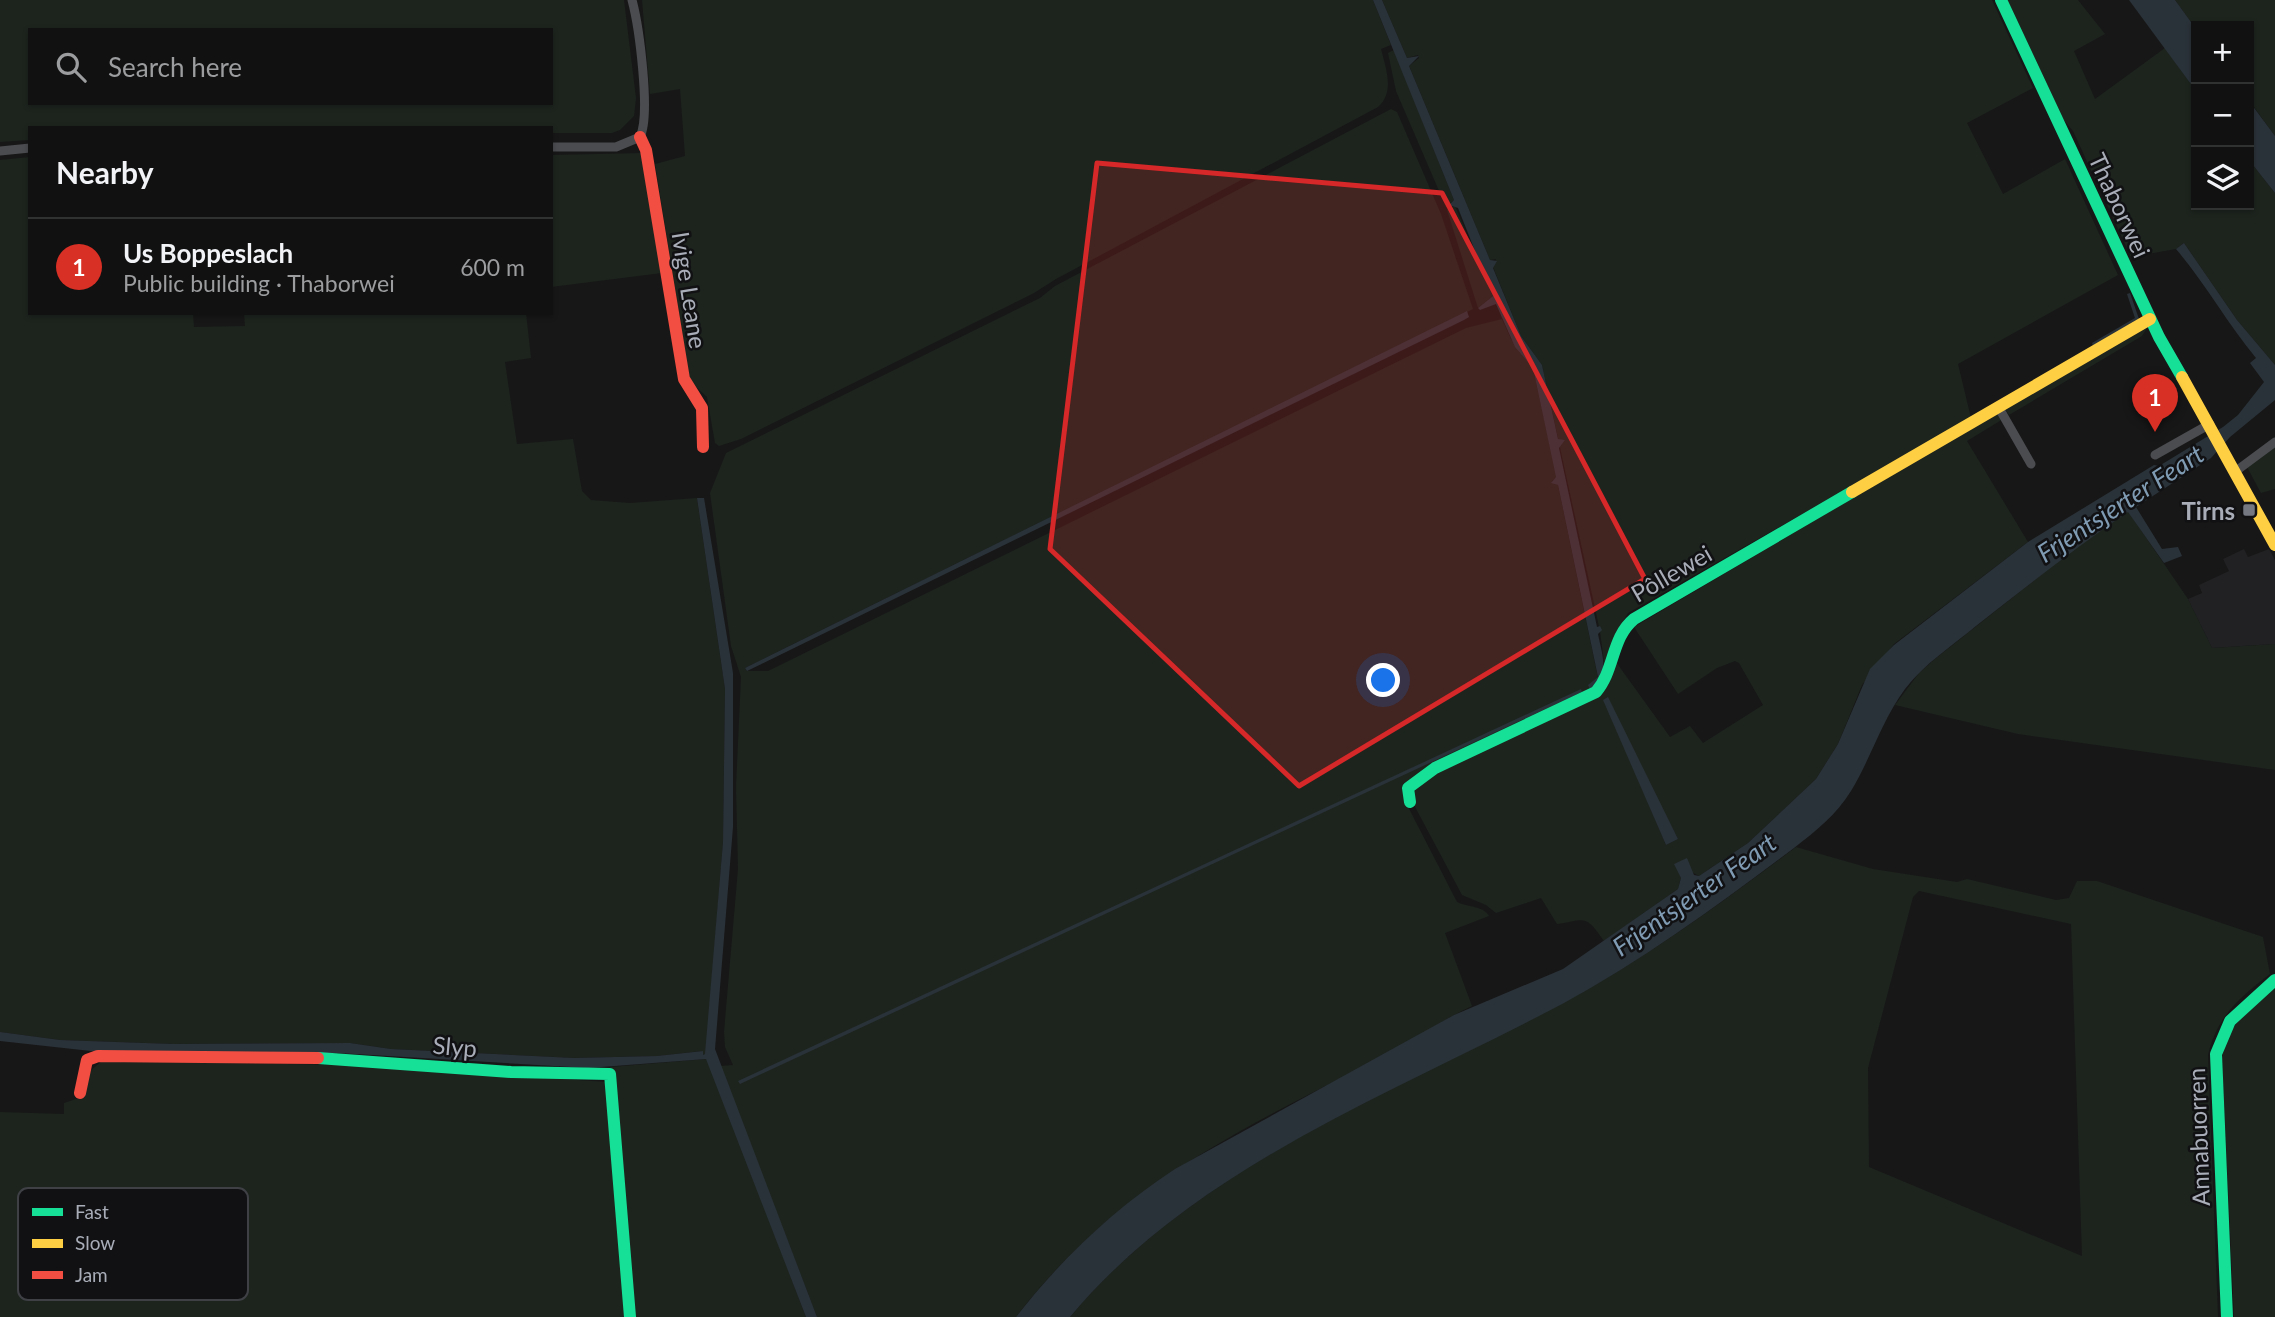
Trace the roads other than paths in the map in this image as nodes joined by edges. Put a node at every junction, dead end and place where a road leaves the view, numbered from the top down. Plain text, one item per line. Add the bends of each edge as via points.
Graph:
1 (632, 0) edge
2 (2001, 0) edge
3 (639, 137) junction
4 (553, 147) edge
5 (28, 148) edge
6 (0, 151) edge
7 (2150, 319) junction
8 (1999, 408) junction
9 (2212, 428) junction
10 (2275, 442) edge
11 (703, 447) dead end
12 (2155, 456) dead end
13 (2031, 464) dead end
14 (2236, 471) junction
15 (2275, 545) edge
16 (1410, 802) dead end
17 (2275, 980) edge
18 (80, 1093) dead end
19 (630, 1317) edge
20 (2227, 1317) edge

1 - 3 street, Ivige Leane via 644,122
2 - 7 street, Thaborwei
3 - 4 street via 616,147
3 - 11 street, Ivige Leane via 646,150 684,379 702,408
5 - 6 street
7 - 8 street, Pôllewei
7 - 9 street, Thaborwei
8 - 13 street
8 - 16 street, Pôllewei via 1633,619 1622,629 1611,674 1596,692 1435,768 1408,788
9 - 12 street
9 - 14 street, Thaborwei
10 - 14 street
14 - 15 street, Thaborwei
17 - 20 street, Annabuorren via 2234,1015 2216,1054
18 - 19 street, Slyp via 87,1060 98,1056 344,1058 511,1072 610,1074

